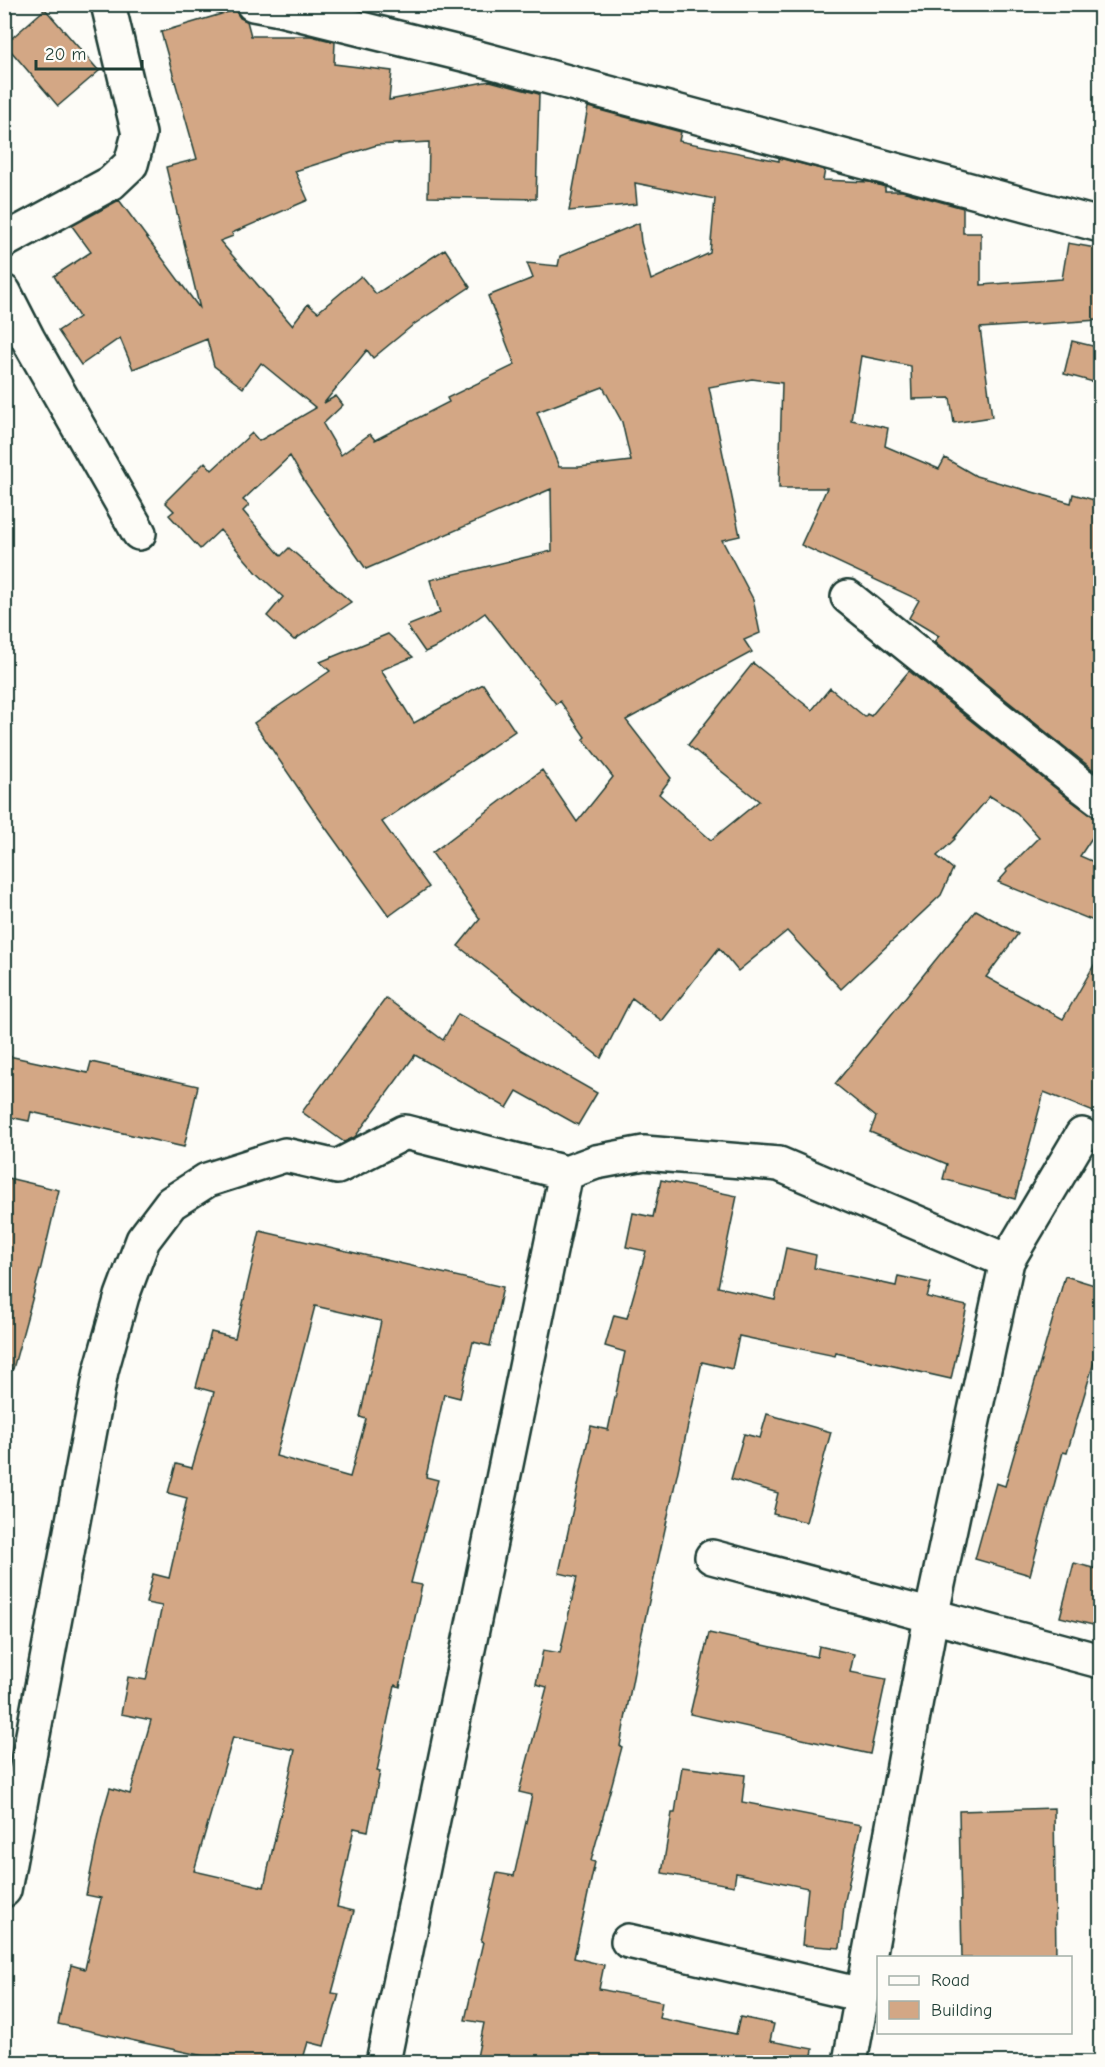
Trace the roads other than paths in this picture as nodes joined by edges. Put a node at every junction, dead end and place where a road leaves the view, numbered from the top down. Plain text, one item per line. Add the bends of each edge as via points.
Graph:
1 (108, 4) edge
2 (253, 4) edge
3 (1101, 225) edge
4 (4, 241) edge
5 (4, 292) edge
6 (139, 533) dead end
7 (848, 597) dead end
8 (1101, 799) edge
9 (1082, 1135) dead end
10 (566, 1173) junction
11 (1006, 1261) junction
12 (712, 1557) dead end
13 (931, 1617) junction
14 (1101, 1661) edge
15 (4, 1890) edge
16 (628, 1941) dead end
17 (862, 1995) junction
18 (384, 2062) edge
19 (850, 2062) edge

1 - 4 street via 139,134 131,164 111,183
2 - 3 street via 467,55
5 - 6 street
7 - 8 street
9 - 11 street
10 - 11 street via 596,1162 644,1153 779,1164
10 - 15 street via 405,1132 337,1167 285,1155 207,1180 171,1203 143,1240 101,1371
10 - 18 street
11 - 13 street
12 - 13 street
13 - 14 street
13 - 17 street
16 - 17 street
17 - 19 street

